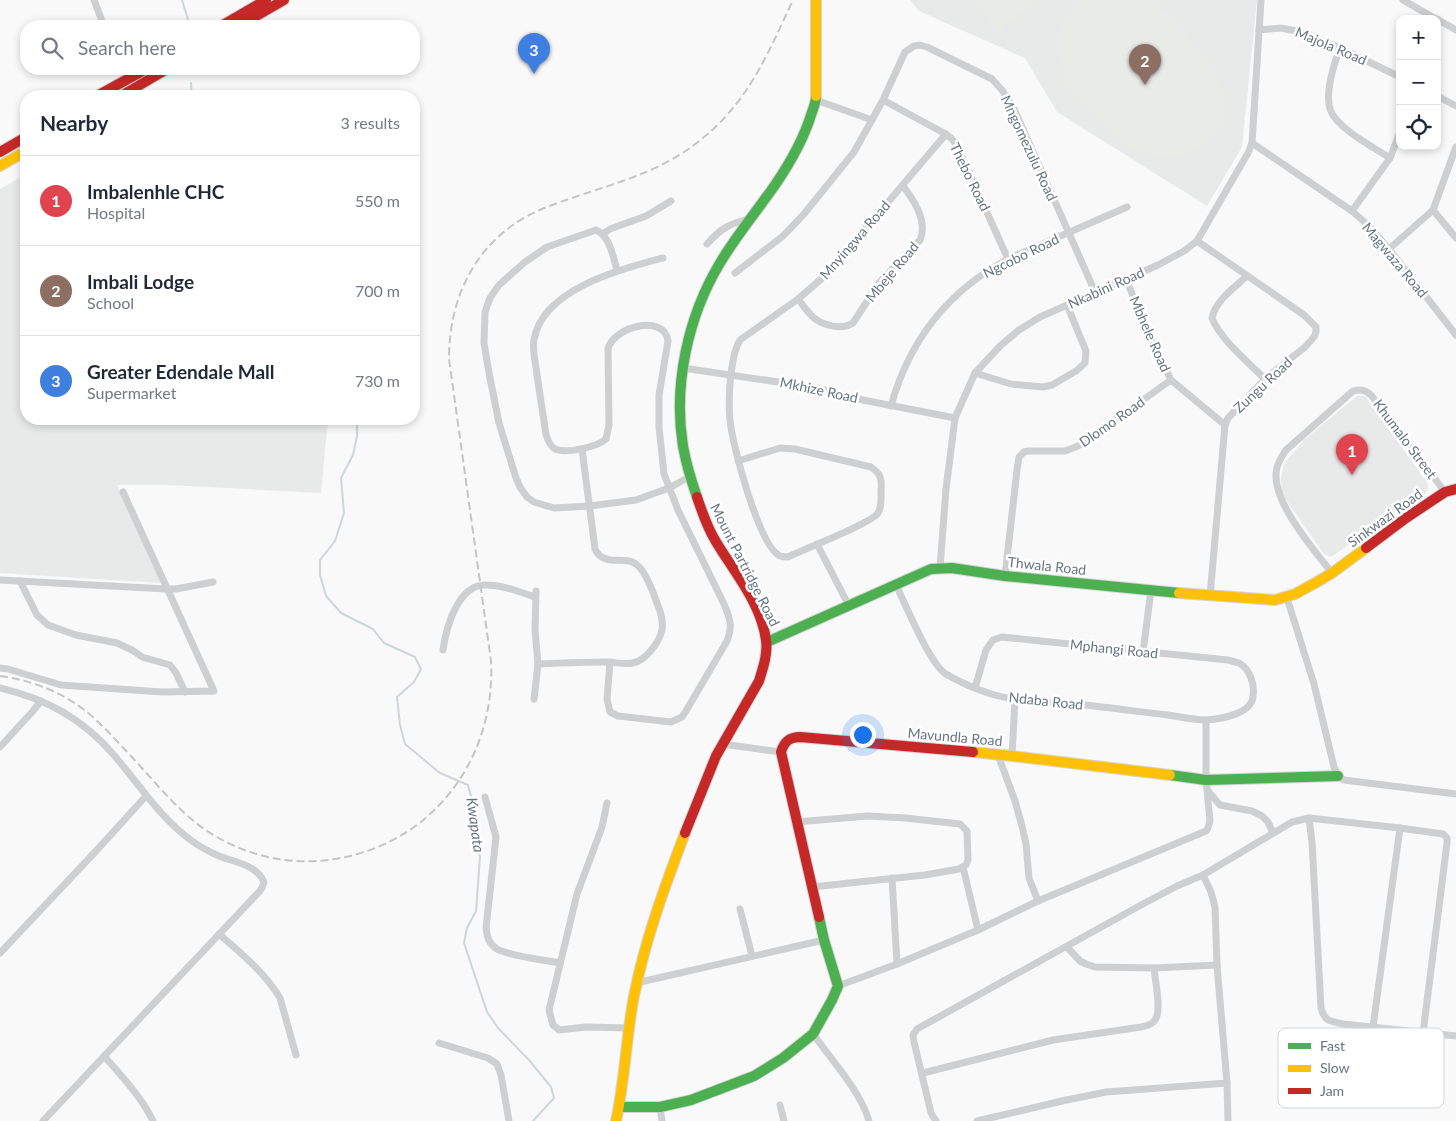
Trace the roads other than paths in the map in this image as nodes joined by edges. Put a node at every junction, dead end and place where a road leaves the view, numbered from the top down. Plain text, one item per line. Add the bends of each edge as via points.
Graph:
1 (94, 0) edge
2 (266, 0) edge
3 (284, 0) edge
4 (816, 0) edge
5 (1261, 0) edge
6 (1403, 0) edge
7 (1430, 15) edge
8 (102, 20) edge
9 (231, 20) edge
10 (249, 20) edge
11 (1441, 21) edge
12 (1259, 30) junction
13 (1456, 30) edge
14 (1340, 48) junction
15 (128, 75) edge
16 (157, 75) edge
17 (1396, 75) edge
18 (106, 90) edge
19 (130, 90) edge
20 (1441, 98) edge
21 (816, 100) junction
22 (883, 100) junction
23 (1456, 106) edge
24 (872, 120) junction
25 (946, 134) junction
26 (20, 140) edge
27 (1396, 142) edge
28 (1252, 144) junction
29 (1456, 148) edge
30 (0, 152) edge
31 (20, 154) edge
32 (1390, 158) junction
33 (0, 166) edge
34 (902, 186) junction
35 (671, 201) dead end
36 (1127, 207) dead end
37 (1433, 210) junction
38 (1352, 211) junction
39 (752, 218) junction
40 (1068, 233) junction
41 (603, 234) junction
42 (1456, 238) edge
43 (1197, 241) junction
44 (707, 244) dead end
45 (1389, 248) junction
46 (663, 258) dead end
47 (1008, 260) junction
48 (617, 270) junction
49 (735, 273) dead end
50 (1247, 276) junction
51 (1126, 279) junction
52 (1095, 292) junction
53 (798, 298) junction
54 (1067, 305) junction
55 (1456, 335) edge
56 (683, 368) junction
57 (975, 373) junction
58 (732, 375) junction
59 (1265, 379) junction
60 (1171, 380) junction
61 (891, 406) junction
62 (955, 418) junction
63 (1225, 425) junction
64 (582, 449) junction
65 (738, 461) junction
66 (689, 477) junction
67 (668, 488) junction
68 (1456, 489) edge
69 (123, 492) dead end
70 (1445, 492) junction
71 (590, 506) junction
72 (817, 544) junction
73 (940, 568) junction
74 (1332, 573) junction
75 (1005, 576) junction
76 (0, 580) edge
77 (20, 581) junction
78 (213, 582) dead end
79 (896, 585) junction
80 (166, 589) junction
81 (1151, 590) junction
82 (1210, 596) junction
83 (1286, 598) junction
84 (849, 606) junction
85 (767, 642) junction
86 (443, 650) dead end
87 (1143, 652) junction
88 (610, 662) junction
89 (538, 664) junction
90 (0, 668) edge
91 (0, 688) edge
92 (975, 688) junction
93 (185, 692) junction
94 (534, 699) dead end
95 (1015, 700) junction
96 (41, 701) junction
97 (1250, 705) joint
98 (1206, 720) junction
99 (722, 744) junction
100 (0, 747) edge
101 (781, 752) junction
102 (998, 755) junction
103 (1012, 756) junction
104 (1338, 776) junction
105 (1206, 780) junction
106 (1208, 791) junction
107 (1456, 794) edge
108 (146, 796) junction
109 (485, 797) dead end
110 (607, 802) dead end
111 (1309, 818) junction
112 (796, 822) junction
113 (1400, 828) junction
114 (1274, 833) junction
115 (963, 867) junction
116 (1203, 875) junction
117 (892, 878) junction
118 (812, 887) junction
119 (1038, 901) junction
120 (740, 909) dead end
121 (978, 930) junction
122 (219, 934) junction
123 (824, 940) junction
124 (1066, 947) junction
125 (0, 953) edge
126 (752, 956) junction
127 (560, 963) junction
128 (897, 964) junction
129 (1217, 965) junction
130 (1154, 968) junction
131 (636, 983) junction
132 (838, 986) junction
133 (1373, 1027) junction
134 (629, 1028) junction
135 (1382, 1028) edge
136 (1425, 1028) edge
137 (813, 1034) junction
138 (439, 1043) dead end
139 (296, 1055) dead end
140 (104, 1056) junction
141 (923, 1073) junction
142 (1227, 1083) junction
143 (780, 1105) dead end
144 (619, 1107) junction
145 (660, 1107) junction
146 (43, 1121) edge
147 (153, 1121) edge
148 (509, 1121) edge
149 (616, 1121) edge
150 (662, 1121) edge
151 (784, 1121) edge
152 (869, 1121) edge
153 (936, 1121) edge
154 (977, 1121) edge
155 (1228, 1121) edge

1 - 8 street
2 - 9 street
3 - 10 street
4 - 21 street, Mount Partridge Road
5 - 12 street, Nkabini Road
6 - 7 street
11 - 13 street
12 - 14 street, Majola Road via 1290,29
12 - 28 street, Nkabini Road
14 - 17 street, Majola Road
14 - 32 street via 1330,78 1329,107 1332,115 1344,128
15 - 18 street
16 - 19 street
20 - 23 street
21 - 24 street
21 - 39 street, Mount Partridge Road via 800,145
22 - 24 street, Mngomezulu Road
22 - 25 street, Thebo Road
22 - 40 street, Mngomezulu Road via 905,52 914,46 927,47 992,79 1014,109
24 - 49 street, Mngomezulu Road via 854,152 790,228
25 - 34 street, Mnyingwa Road
25 - 47 street, Thebo Road via 960,152
26 - 30 street
27 - 32 street
28 - 38 street, Magwaza Road
28 - 43 street, Nkabini Road
29 - 37 street
31 - 33 street
32 - 38 street
34 - 53 street, Mnyingwa Road via 827,274
34 - 53 street, Mbeje Road via 913,200 922,224 920,240 879,283 853,323 841,327 819,322
35 - 41 street via 646,216
36 - 40 street, Ngcobo Road
37 - 42 street
37 - 45 street
38 - 45 street, Magwaza Road
39 - 44 street via 726,227
39 - 56 street, Mount Partridge Road via 718,266 703,296
40 - 47 street, Ngcobo Road
40 - 52 street, Mngomezulu Road
41 - 48 street
41 - 71 street via 596,230 566,240 547,247 525,262 499,285 490,298 484,326 484,343 499,423 520,487 527,497 544,506
43 - 50 street, Zungu Road
43 - 51 street, Nkabini Road via 1158,265
45 - 55 street, Magwaza Road
46 - 48 street
47 - 61 street, Ngcobo Road via 989,269 963,289 925,330 904,367
48 - 64 street via 572,292 554,305 539,324 534,341 548,442 560,450
50 - 59 street via 1216,306 1212,318 1224,337
50 - 59 street, Zungu Road via 1304,315 1316,327 1314,337 1305,347
51 - 52 street, Nkabini Road
51 - 60 street, Mbhele Road
52 - 54 street, Nkabini Road
53 - 58 street, Mnyingwa Road via 740,340
54 - 57 street, Nkabini Road via 1020,330
54 - 57 street via 1086,351 1085,363 1076,371 1052,386 1043,387 1011,384
56 - 58 street, Mkhize Road
56 - 66 street, Mount Partridge Road via 681,434
57 - 62 street, Nkabini Road
58 - 61 street, Mkhize Road via 812,387
58 - 65 street, Mnyingwa Road via 730,420
59 - 63 street, Zungu Road
60 - 63 street, Mbhele Road
60 - 75 street, Dlomo Road via 1078,446 1065,451 1028,450 1021,454
61 - 62 street, Mkhize Road
62 - 73 street, Nkabini Road
63 - 82 street, Zungu Road
64 - 67 street via 606,439 609,425 609,343 618,333 640,326 658,326 668,341 659,396 659,427
64 - 71 street
65 - 72 street, Mnyingwa Road via 753,508 768,542 779,556 788,557
65 - 72 street via 780,448 795,449 871,467 878,472 882,482 878,514
66 - 67 street
66 - 85 street, Mount Partridge Road via 714,539 742,582 765,630
67 - 71 street via 636,500
67 - 88 street via 724,604 730,619 730,632 682,717 671,722 618,716 610,712 607,699
68 - 70 street, Sinkwazi Road
69 - 80 street
70 - 74 street, Sinkwazi Road
70 - 74 street, Khumalo Street via 1371,395 1360,389 1353,391 1286,450 1275,475 1286,509
71 - 88 street via 597,553 606,559 637,564 662,618 659,637 646,655 634,663
72 - 84 street
73 - 75 street, Thwala Road
73 - 79 street, Thwala Road
74 - 83 street, Thwala Road
75 - 81 street, Thwala Road
76 - 77 street
77 - 80 street
77 - 93 street via 37,615 48,625 76,635 117,643 142,657 170,666
78 - 80 street
79 - 84 street, Thwala Road
79 - 92 street, Ndaba Road via 938,668
80 - 93 street via 214,691
81 - 82 street, Thwala Road
81 - 87 street
82 - 83 street, Thwala Road via 1260,600
83 - 104 street via 1314,684
84 - 85 street, Thwala Road
85 - 99 street, Mount Partridge Road via 760,679
86 - 89 street via 460,600 478,586 501,587 536,594
87 - 92 street, Mphangi Road via 1002,637 993,640 986,650
87 - 97 street, Mphangi Road via 1239,663 1252,682 1254,692
88 - 89 street
89 - 94 street
90 - 93 street via 61,685
91 - 96 street
92 - 95 street, Ndaba Road
95 - 98 street, Ndaba Road
95 - 103 street
96 - 100 street
96 - 108 street via 88,728
97 - 98 street, Ndaba Road via 1238,713
98 - 105 street
99 - 101 street
99 - 131 street, Mount Partridge Road via 693,810 658,905
101 - 102 street, Mavundla Road via 785,741 800,736
101 - 112 street
102 - 103 street, Mavundla Road
102 - 119 street via 1022,826 1029,878
103 - 105 street, Mavundla Road
104 - 105 street, Mavundla Road
104 - 107 street via 1344,780
105 - 106 street
106 - 114 street via 1220,805 1262,816
106 - 119 street via 1210,821 1206,831
108 - 122 street via 192,841 218,856 250,868 262,878 262,888
108 - 125 street
109 - 127 street via 496,837 487,938 497,949 508,953
110 - 127 street via 602,827 577,894
111 - 113 street
111 - 114 street via 1292,822
111 - 133 street via 1323,1014 1329,1020 1343,1024
112 - 115 street via 868,816 960,824 967,831 968,838 968,860
112 - 118 street
113 - 133 street
113 - 136 street via 1444,834 1447,838
114 - 116 street
115 - 117 street
115 - 121 street
116 - 124 street
116 - 129 street via 1215,906
117 - 118 street
117 - 128 street
118 - 123 street
119 - 121 street
120 - 126 street
121 - 128 street
122 - 139 street via 276,990
122 - 140 street
123 - 126 street
123 - 132 street
124 - 130 street via 1080,961 1095,967
124 - 141 street via 917,1029 913,1035
126 - 131 street
127 - 134 street via 549,1010 556,1028
128 - 132 street
129 - 130 street
129 - 142 street
130 - 141 street via 1158,1014 1150,1025 1053,1040
131 - 134 street, Mount Partridge Road
132 - 137 street
133 - 135 street
134 - 144 street, Mount Partridge Road
137 - 145 street via 754,1076 691,1100
137 - 152 street via 855,1091
138 - 148 street via 488,1058 497,1064
140 - 146 street
140 - 147 street
141 - 153 street
142 - 154 street via 1106,1092
142 - 155 street
143 - 151 street
144 - 145 street
144 - 149 street, Mount Partridge Road
145 - 150 street

